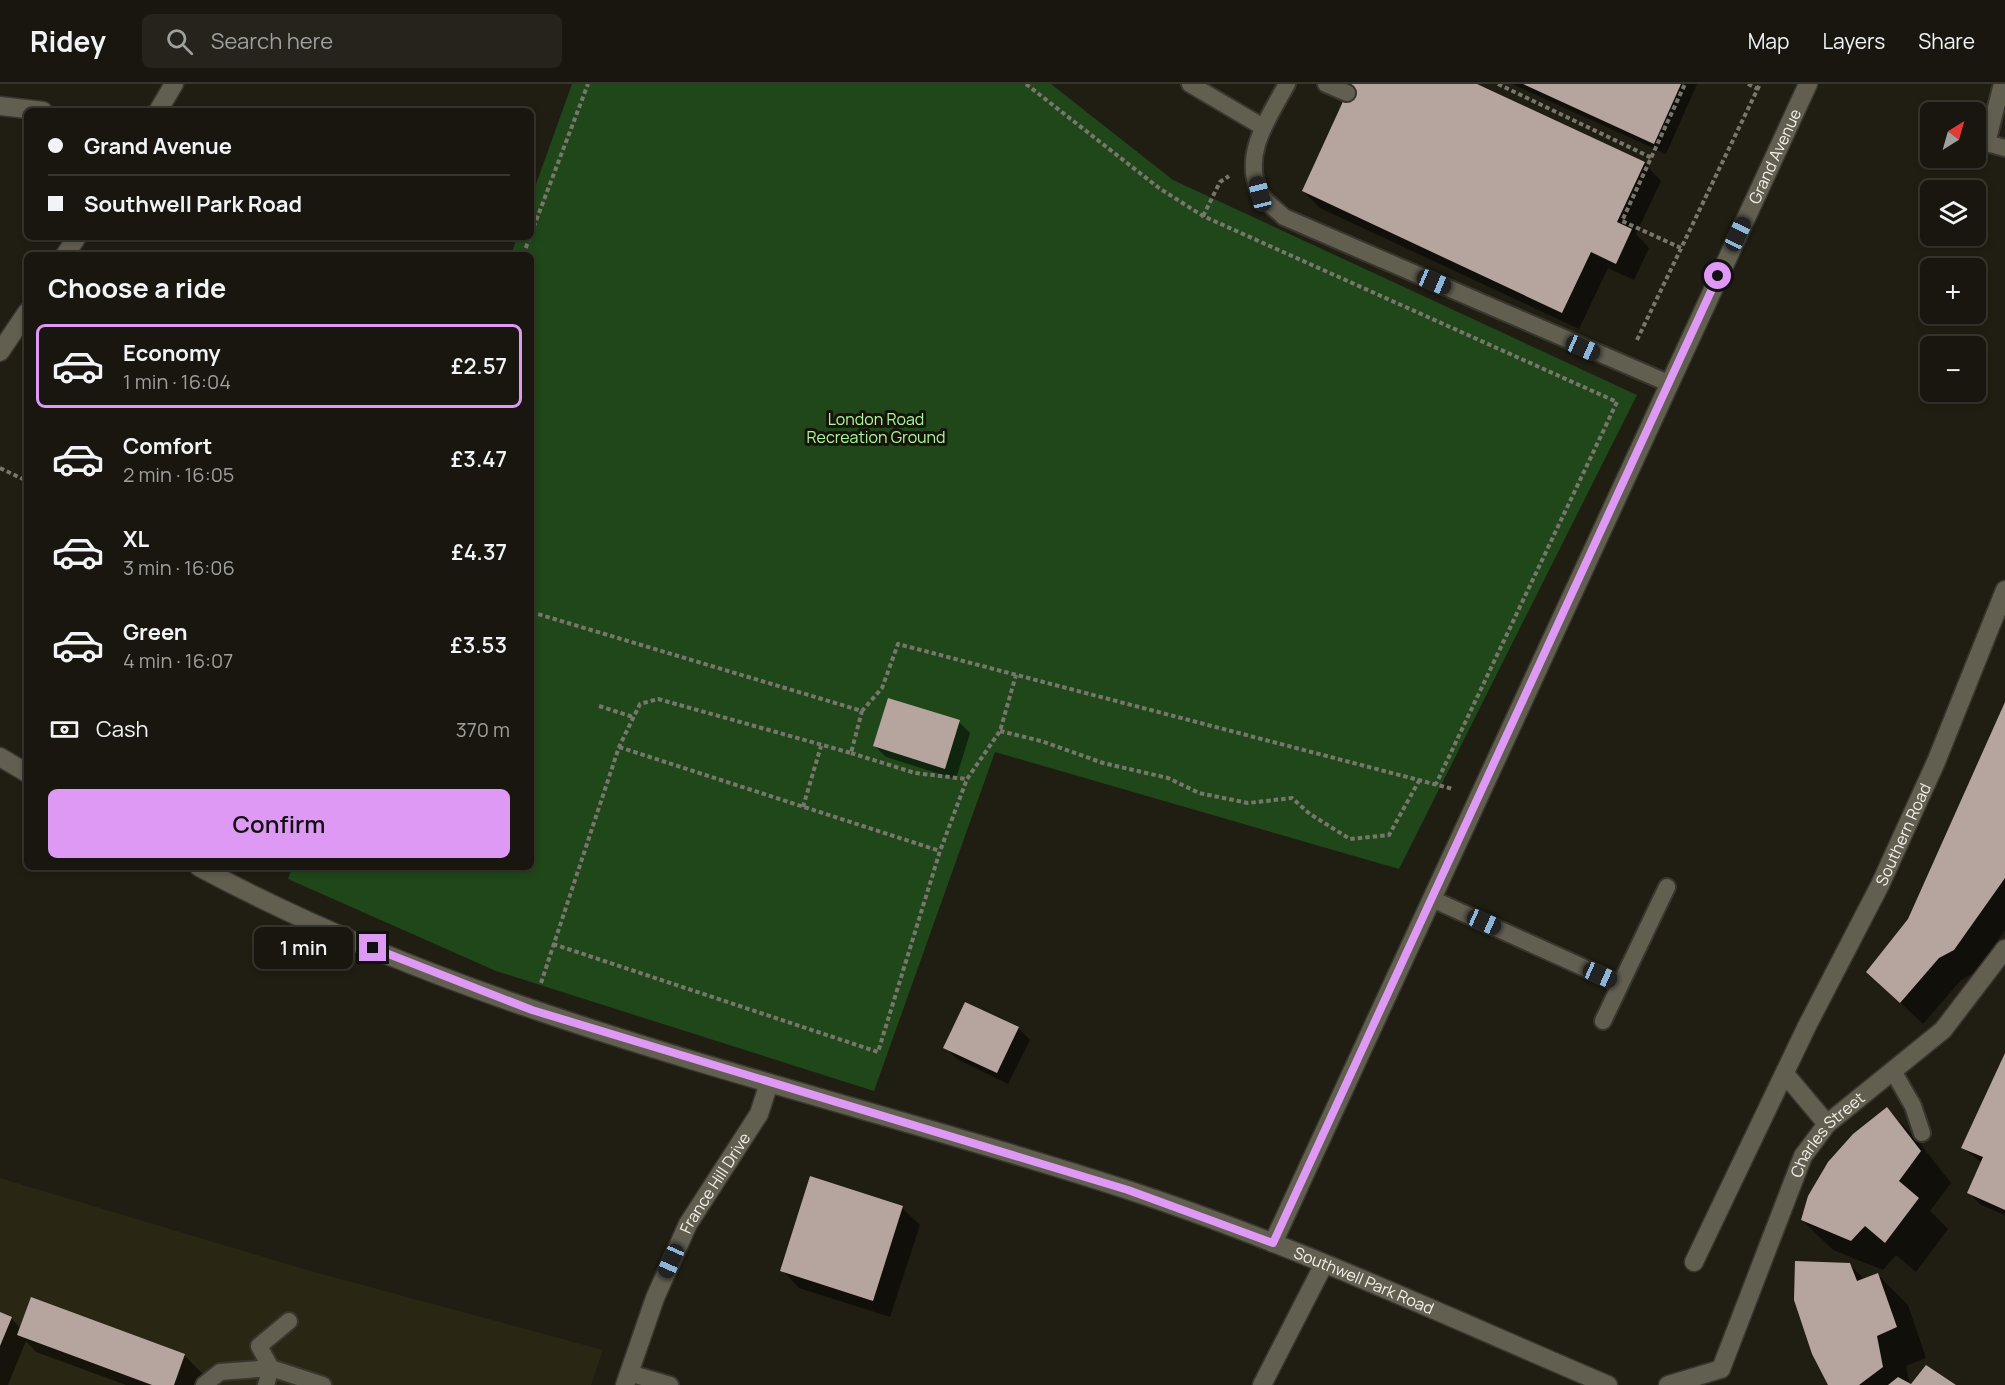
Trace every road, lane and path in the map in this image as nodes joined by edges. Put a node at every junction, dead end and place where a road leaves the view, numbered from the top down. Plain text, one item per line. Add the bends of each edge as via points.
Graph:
1 (174, 84) edge
2 (588, 84) edge
3 (1026, 84) edge
4 (1190, 84) edge
5 (1287, 84) edge
6 (1326, 84) edge
7 (1498, 84) edge
8 (1685, 84) edge
9 (1748, 84) edge
10 (1808, 84) edge
11 (2002, 84) edge
12 (1759, 86) edge
13 (1347, 93) dead end
14 (0, 106) edge
15 (160, 108) edge
16 (24, 109) edge
17 (1263, 127) junction
18 (2005, 148) edge
19 (1652, 158) junction
20 (1252, 160) junction
21 (1203, 216) junction
22 (534, 226) edge
23 (1681, 248) junction
24 (24, 316) edge
25 (0, 352) edge
26 (1626, 366) junction
27 (1668, 383) junction
28 (1617, 402) junction
29 (0, 468) edge
30 (24, 480) edge
31 (2005, 590) edge
32 (534, 613) edge
33 (1016, 674) junction
34 (599, 706) dead end
35 (862, 711) junction
36 (633, 717) junction
37 (1000, 731) junction
38 (821, 746) junction
39 (619, 747) junction
40 (850, 753) junction
41 (0, 757) edge
42 (24, 771) edge
43 (967, 779) junction
44 (1420, 779) junction
45 (1436, 784) junction
46 (1476, 797) junction
47 (803, 807) junction
48 (940, 851) junction
49 (205, 870) edge
50 (1667, 887) dead end
51 (1432, 899) junction
52 (553, 944) junction
53 (2005, 949) edge
54 (1620, 984) junction
55 (532, 1010) junction
56 (1603, 1020) dead end
57 (1893, 1071) junction
58 (1785, 1074) junction
59 (769, 1083) junction
60 (1827, 1124) junction
61 (1922, 1133) dead end
62 (1273, 1243) junction
63 (1694, 1262) dead end
64 (1324, 1264) junction
65 (290, 1321) dead end
66 (271, 1368) junction
67 (1723, 1377) edge
68 (627, 1379) edge
69 (204, 1385) edge
70 (266, 1385) edge
71 (323, 1385) edge
72 (670, 1385) edge
73 (1262, 1385) edge
74 (1608, 1385) edge
75 (1668, 1385) edge

1 - 15 street
2 - 22 path
3 - 21 path via 1159,188
4 - 17 lane
5 - 17 lane
6 - 13 lane
7 - 19 path
8 - 19 path
9 - 12 path
10 - 27 street, Grand Avenue
11 - 18 lane via 1987,143
12 - 23 path
14 - 16 street
17 - 20 lane
19 - 23 path via 1622,220
20 - 21 path via 1220,182
20 - 26 lane via 1260,194 1284,217
21 - 28 path
23 - 26 path
24 - 25 street
26 - 27 lane
26 - 28 path
27 - 46 street, Grand Avenue
28 - 45 path
29 - 30 path
31 - 58 street, Southern Road via 1936,762 1880,885
32 - 35 path
33 - 35 path via 898,644 882,688
33 - 37 path
33 - 44 path
34 - 36 path
35 - 40 path
36 - 38 path via 640,704 658,699
36 - 39 path
37 - 43 path
37 - 44 path via 1103,763 1168,778 1198,793 1248,802 1292,798 1350,839 1389,835
38 - 40 path
38 - 47 path
39 - 47 path
39 - 52 path
40 - 43 path via 915,773
41 - 42 street
43 - 48 path
44 - 45 path
45 - 46 path
46 - 51 street, Grand Avenue
47 - 48 path
48 - 52 path via 878,1052
49 - 55 street, Southwell Park Road via 319,926
50 - 54 lane
51 - 54 lane
51 - 62 street, Grand Avenue
52 - 55 path
53 - 57 street, Charles Street via 1943,1030
54 - 56 lane
55 - 59 street, Southwell Park Road
57 - 60 street, Charles Street
57 - 61 lane via 1913,1106
58 - 60 street
58 - 63 street, Southern Road
59 - 62 street, Southwell Park Road via 1128,1190
59 - 68 street, France Hill Drive via 759,1114 688,1224 655,1298
60 - 67 street, Charles Street via 1803,1156
62 - 64 street, Southwell Park Road
64 - 73 street
64 - 74 street, Southwell Park Road
65 - 66 lane via 259,1346
66 - 69 lane via 220,1372
66 - 70 lane
66 - 71 lane
67 - 75 street
68 - 72 lane

